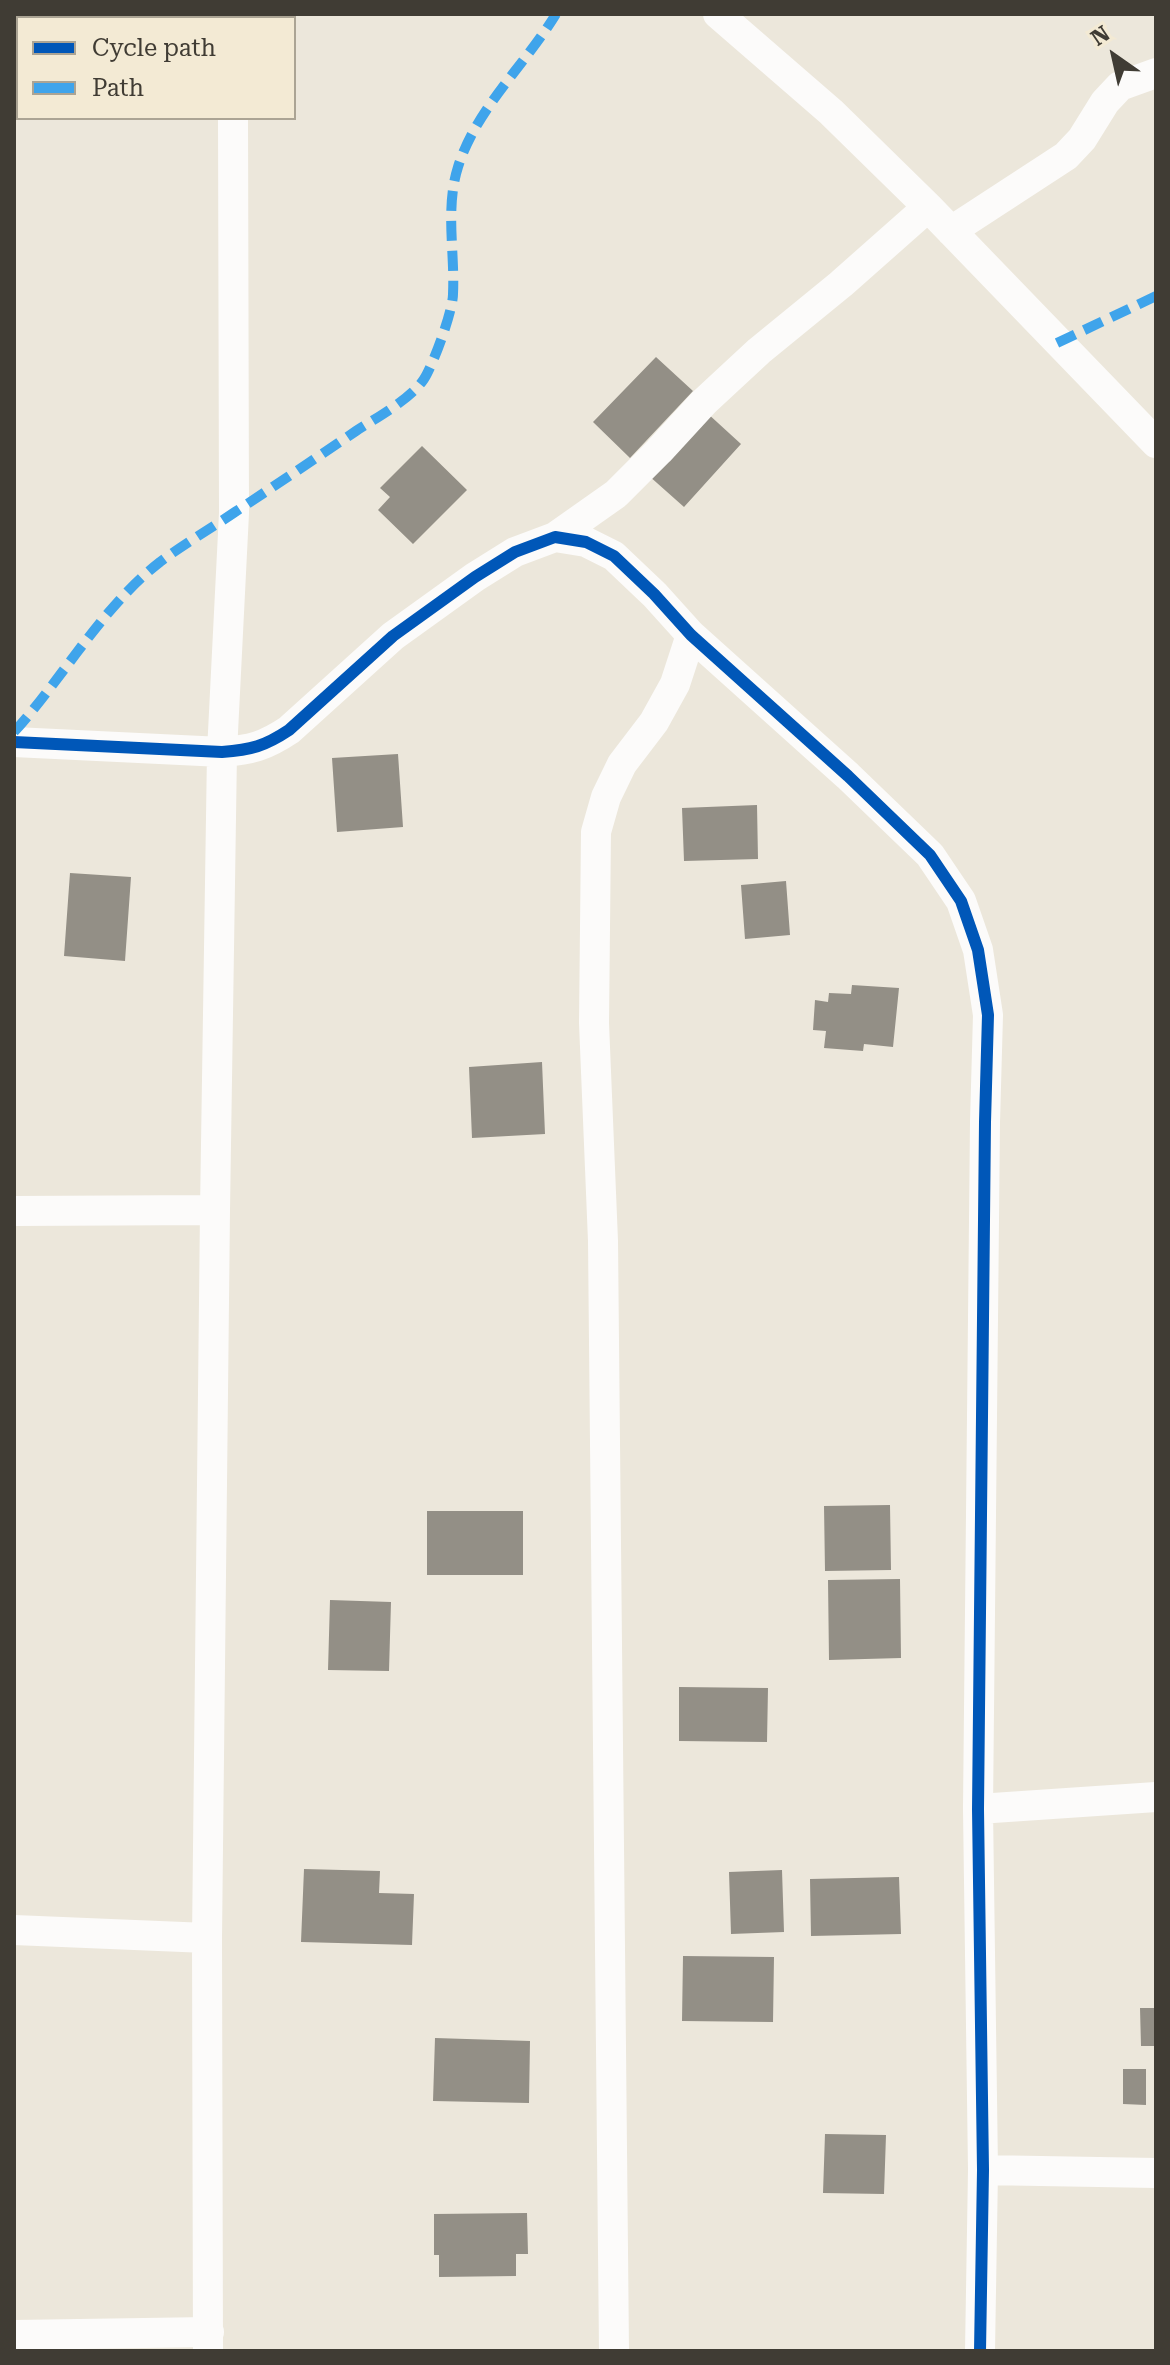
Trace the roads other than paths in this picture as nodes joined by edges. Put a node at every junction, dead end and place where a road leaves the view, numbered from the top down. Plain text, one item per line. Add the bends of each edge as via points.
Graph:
1 (718, 14) edge
2 (1156, 73) edge
3 (233, 120) edge
4 (928, 207) junction
5 (951, 231) junction
6 (1156, 443) edge
7 (555, 537) junction
8 (691, 635) junction
9 (14, 742) edge
10 (222, 752) junction
11 (215, 1210) junction
12 (14, 1211) edge
13 (1156, 1797) edge
14 (978, 1809) junction
15 (14, 1930) edge
16 (207, 1938) junction
17 (983, 2170) junction
18 (1156, 2173) edge
19 (14, 2335) edge
20 (208, 2342) edge
21 (614, 2351) edge
22 (980, 2351) edge

1 - 4 street via 831,112
2 - 5 street via 1120,86 1066,156
3 - 10 street via 234,513
4 - 5 street
4 - 7 street via 759,351 616,494
5 - 6 street
7 - 8 street via 586,542 614,556
7 - 10 street via 515,552 393,636 272,742
8 - 14 street via 930,855 961,901 978,950 988,1015
8 - 21 street via 675,684 622,764 596,832 594,1023 603,1241
9 - 10 street
10 - 11 street
11 - 12 street
11 - 16 street
13 - 14 street
14 - 17 street
15 - 16 street
16 - 20 street
17 - 18 street
17 - 22 street
19 - 20 street

